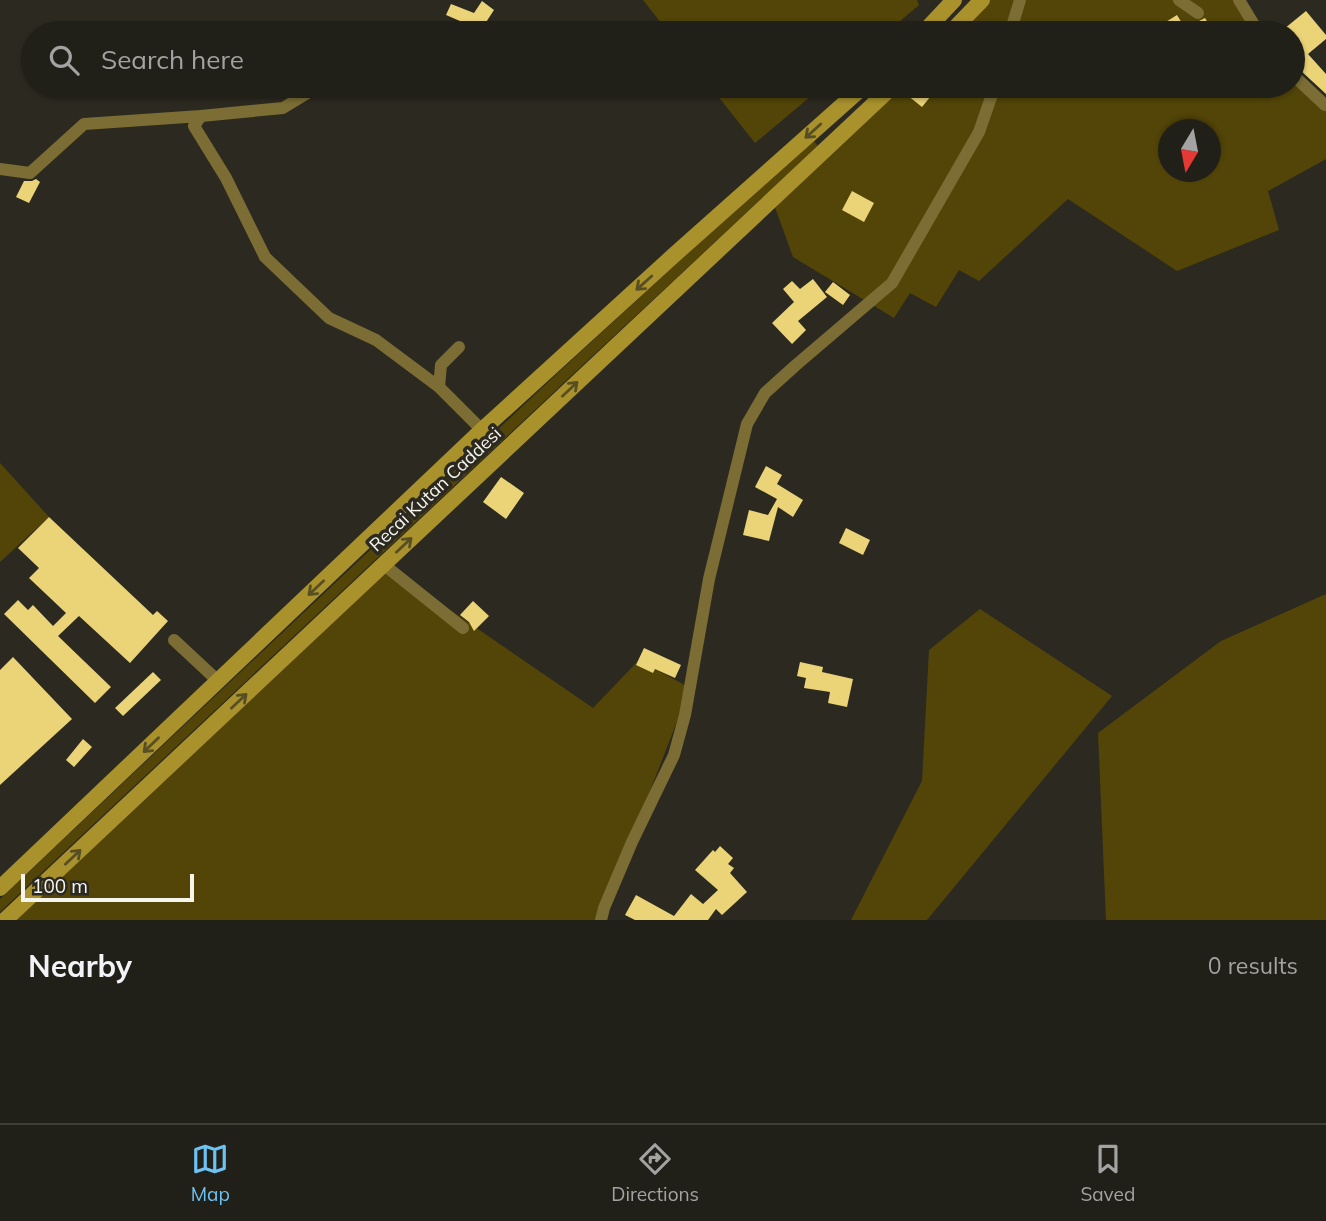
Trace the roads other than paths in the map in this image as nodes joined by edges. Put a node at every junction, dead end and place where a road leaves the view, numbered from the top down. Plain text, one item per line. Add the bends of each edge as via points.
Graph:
1 (982, 0) edge
2 (1020, 0) edge
3 (1179, 0) edge
4 (1238, 0) edge
5 (944, 4) edge
6 (1198, 13) dead end
7 (932, 21) edge
8 (962, 21) edge
9 (1014, 21) edge
10 (1251, 21) edge
11 (1305, 86) edge
12 (299, 98) edge
13 (851, 98) edge
14 (880, 98) edge
15 (992, 98) edge
16 (1325, 105) edge
17 (201, 116) junction
18 (0, 169) edge
19 (459, 347) dead end
20 (439, 387) junction
21 (482, 430) junction
22 (383, 565) junction
23 (463, 628) dead end
24 (174, 640) dead end
25 (218, 681) junction
26 (0, 888) edge
27 (5, 920) edge
28 (601, 920) edge

1 - 8 main road
2 - 9 street
3 - 6 street
4 - 10 street
5 - 7 main road
11 - 16 street
12 - 17 street via 283,108
13 -> 21 main road, Recai Kutan Caddesi
22 -> 14 main road, Recai Kutan Caddesi
15 - 28 street via 979,132 892,283 765,393 747,424 709,579 674,755
17 - 18 street via 84,124 30,173
17 - 20 street via 194,126 265,257 328,318 376,340
19 - 20 street via 441,365
20 - 21 street
21 -> 25 main road, Recai Kutan Caddesi
22 - 23 street
27 -> 22 main road, Recai Kutan Caddesi
24 - 25 street
25 -> 26 main road, Recai Kutan Caddesi

